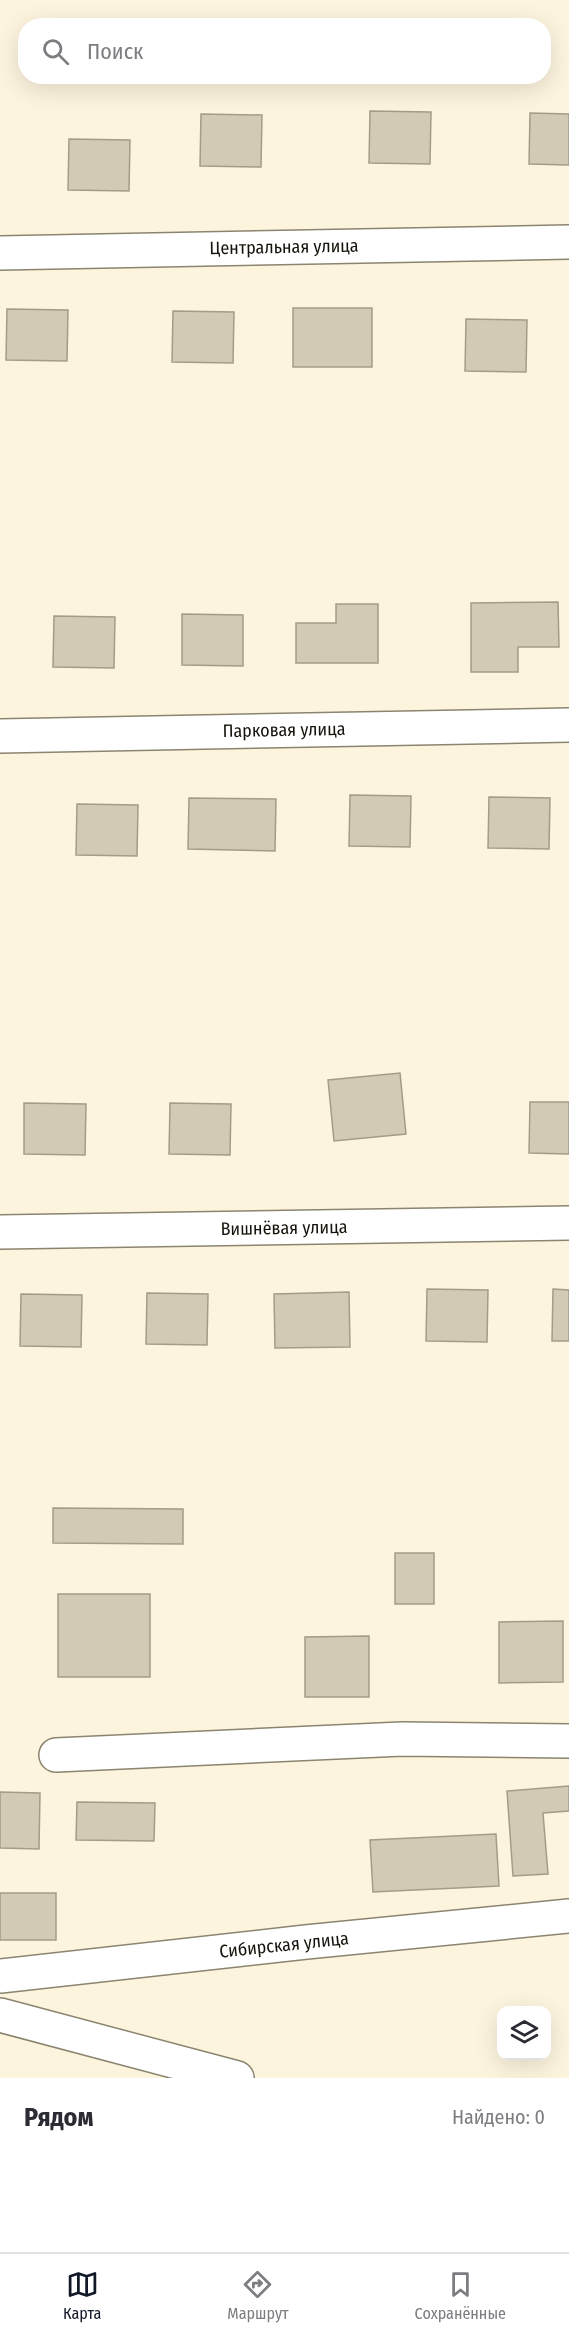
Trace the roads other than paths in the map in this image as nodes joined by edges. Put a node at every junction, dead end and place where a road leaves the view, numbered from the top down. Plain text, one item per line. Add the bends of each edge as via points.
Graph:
1 (569, 242) edge
2 (0, 253) edge
3 (569, 724) edge
4 (0, 736) edge
5 (569, 1223) edge
6 (0, 1232) edge
7 (569, 1741) edge
8 (56, 1755) dead end
9 (569, 1917) edge
10 (0, 1976) edge
11 (0, 2015) edge
12 (237, 2078) edge

1 - 2 street, Центральная улица
3 - 4 street, Парковая улица
5 - 6 street, Вишнёвая улица
7 - 8 street via 402,1739
9 - 10 street, Сибирская улица
11 - 12 street

